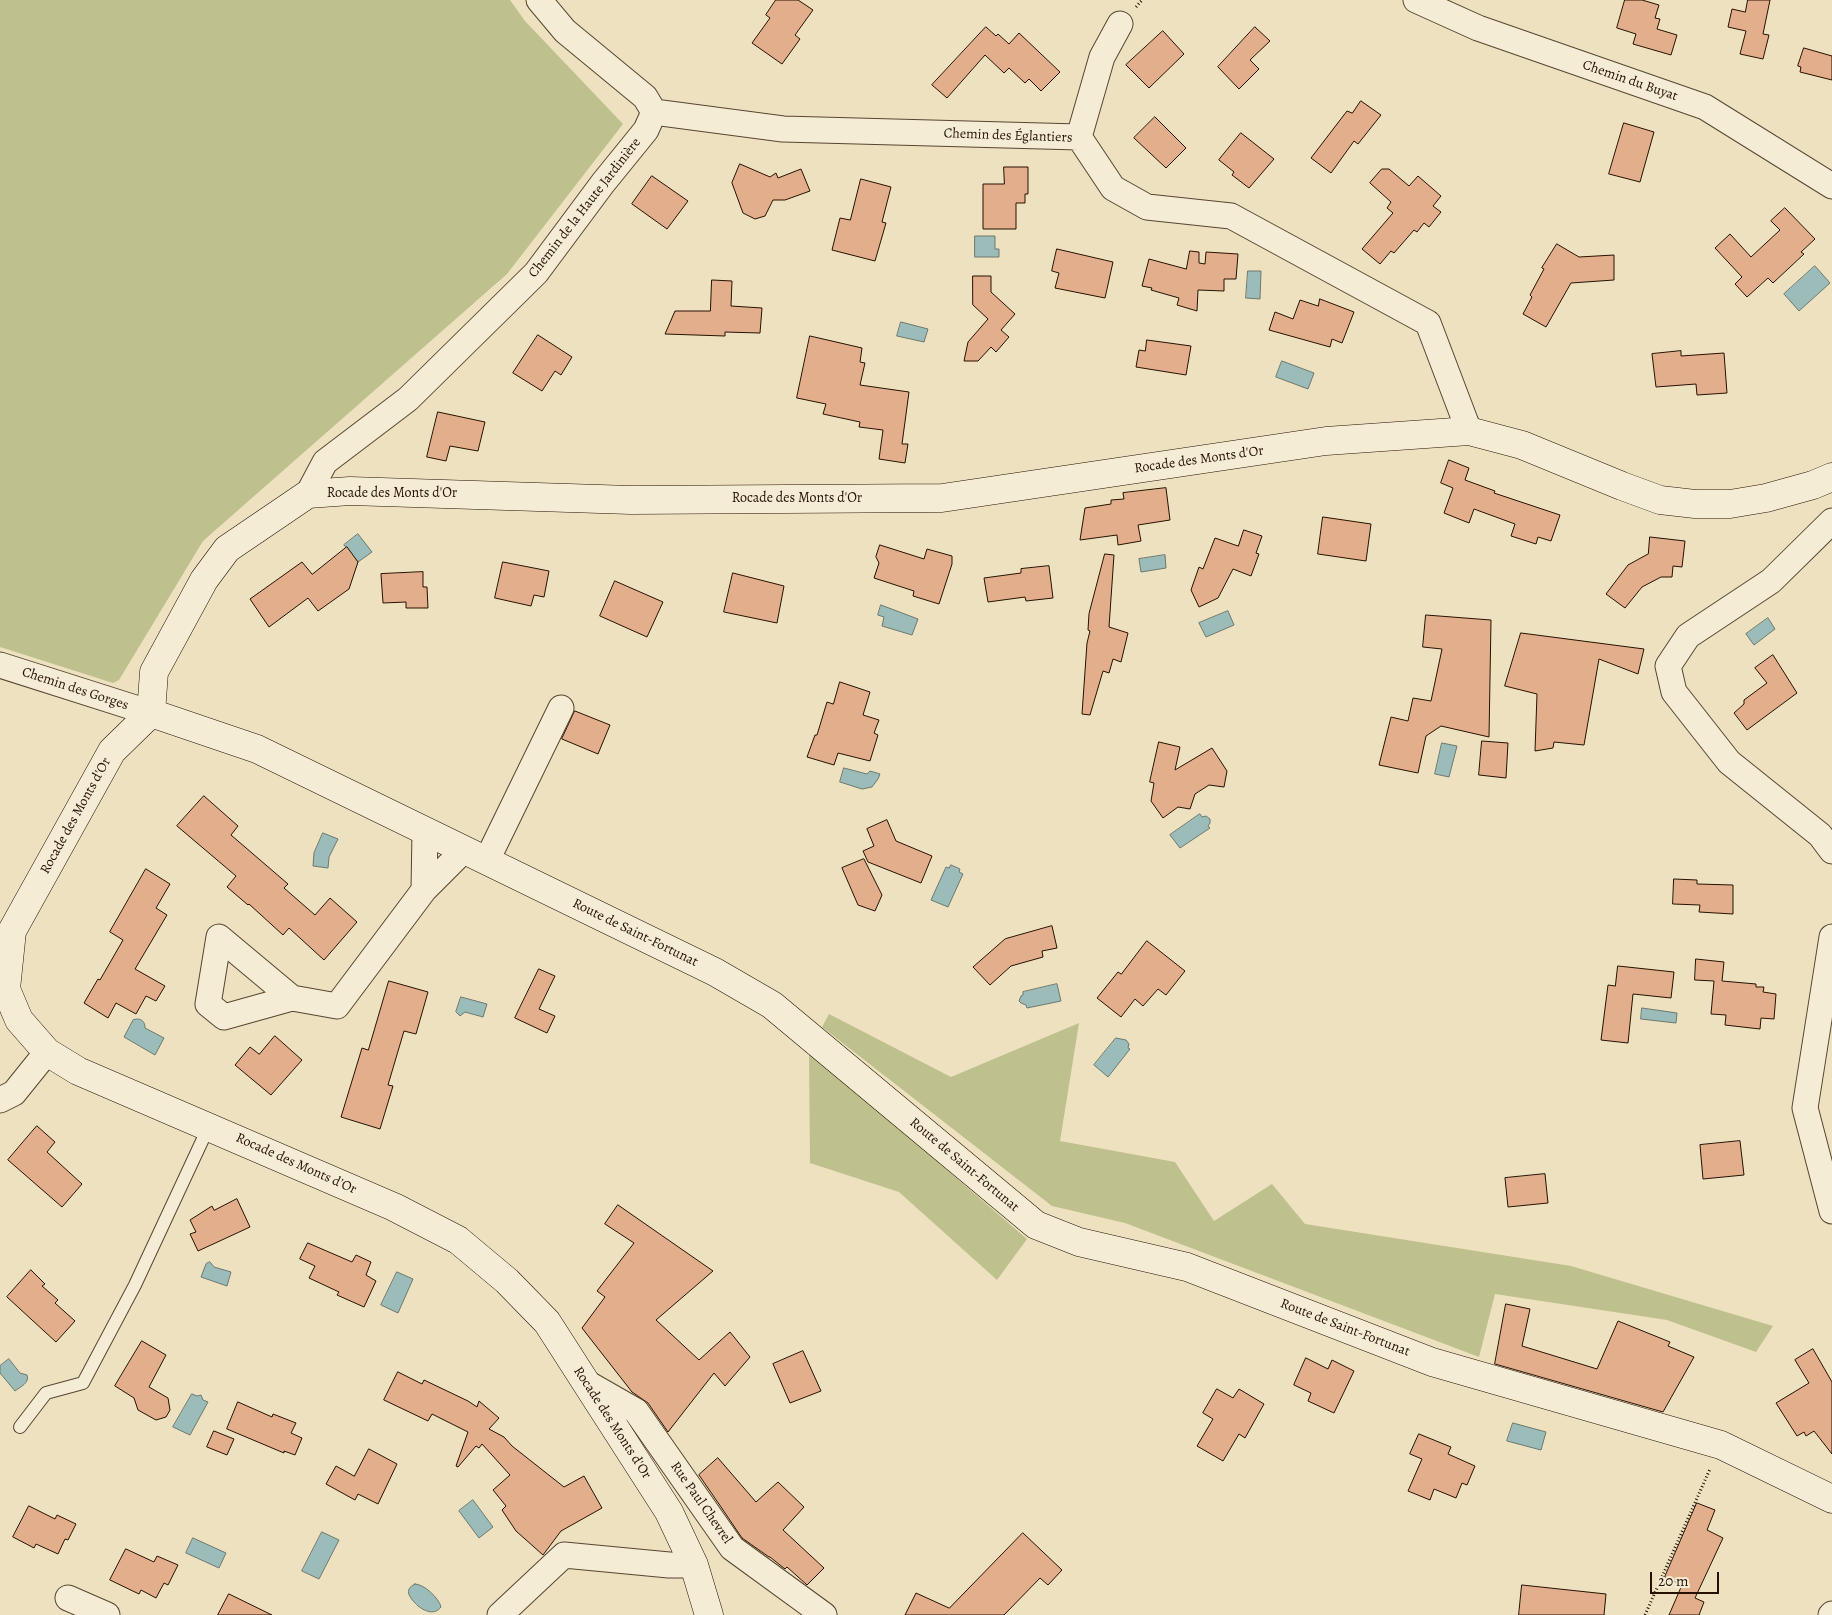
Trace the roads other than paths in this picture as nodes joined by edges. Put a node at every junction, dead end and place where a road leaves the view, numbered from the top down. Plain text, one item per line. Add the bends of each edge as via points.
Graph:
1 (539, 0) edge
2 (1416, 0) edge
3 (1120, 24) dead end
4 (654, 112) junction
5 (1079, 138) junction
6 (1832, 186) edge
7 (1469, 431) junction
8 (1832, 477) edge
9 (308, 494) junction
10 (1832, 521) edge
11 (0, 664) edge
12 (561, 708) dead end
13 (151, 713) junction
14 (424, 831) junction
15 (1832, 851) edge
16 (476, 855) junction
17 (424, 890) junction
18 (1832, 937) edge
19 (3, 988) edge
20 (292, 998) dead end
21 (47, 1052) junction
22 (0, 1100) edge
23 (209, 1126) junction
24 (1832, 1210) edge
25 (587, 1383) junction
26 (20, 1426) dead end
27 (1832, 1499) edge
28 (694, 1565) junction
29 (68, 1598) dead end
30 (107, 1615) edge
31 (500, 1615) edge
32 (709, 1615) edge
33 (824, 1615) edge

1 - 4 street via 565,31 645,97
2 - 6 street, Chemin du Buyat via 1478,28 1706,108
3 - 5 street via 1102,57
4 - 5 street, Chemin des Églantiers via 783,129
4 - 9 street, Chemin de la Haute Jardinière via 646,130 536,273 408,400 325,462
5 - 7 street, Chemin des Églantiers via 1113,188 1147,207 1231,216 1428,323
7 - 8 street, Rocade des Monts d'Or via 1522,445 1660,500 1730,504 1766,498
7 - 9 street, Rocade des Monts d'Or via 1326,441 942,498 631,500 350,491
9 - 13 street, Rocade des Monts d'Or via 227,549 210,572 154,672
10 - 15 street via 1771,581 1688,636 1668,666 1674,692 1729,762 1820,835
11 - 13 street, Chemin des Gorges
12 - 16 street
13 - 14 street, Route de Saint-Fortunat via 257,749
13 - 19 street, Rocade des Monts d'Or via 112,751 12,931
14 - 16 street, Route de Saint-Fortunat
14 - 17 street
16 - 17 street
16 - 27 street, Route de Saint-Fortunat via 715,972 772,1005 1036,1225 1079,1242 1187,1267 1432,1362 1721,1445
17 - 20 street via 337,1006
18 - 24 street via 1805,1108
19 - 21 street, Rocade des Monts d'Or via 19,1020
21 - 22 street via 14,1093
21 - 23 street, Rocade des Monts d'Or via 78,1071
23 - 25 street, Rocade des Monts d'Or via 394,1207 458,1240 508,1281 548,1322
23 - 26 lane via 135,1285 83,1383 46,1392
25 - 28 street, Rocade des Monts d'Or via 669,1512
25 - 33 street, Rue Paul Chevrel via 636,1411 732,1548
28 - 31 street via 564,1555
28 - 32 street, Rocade des Monts d'Or
29 - 30 street

